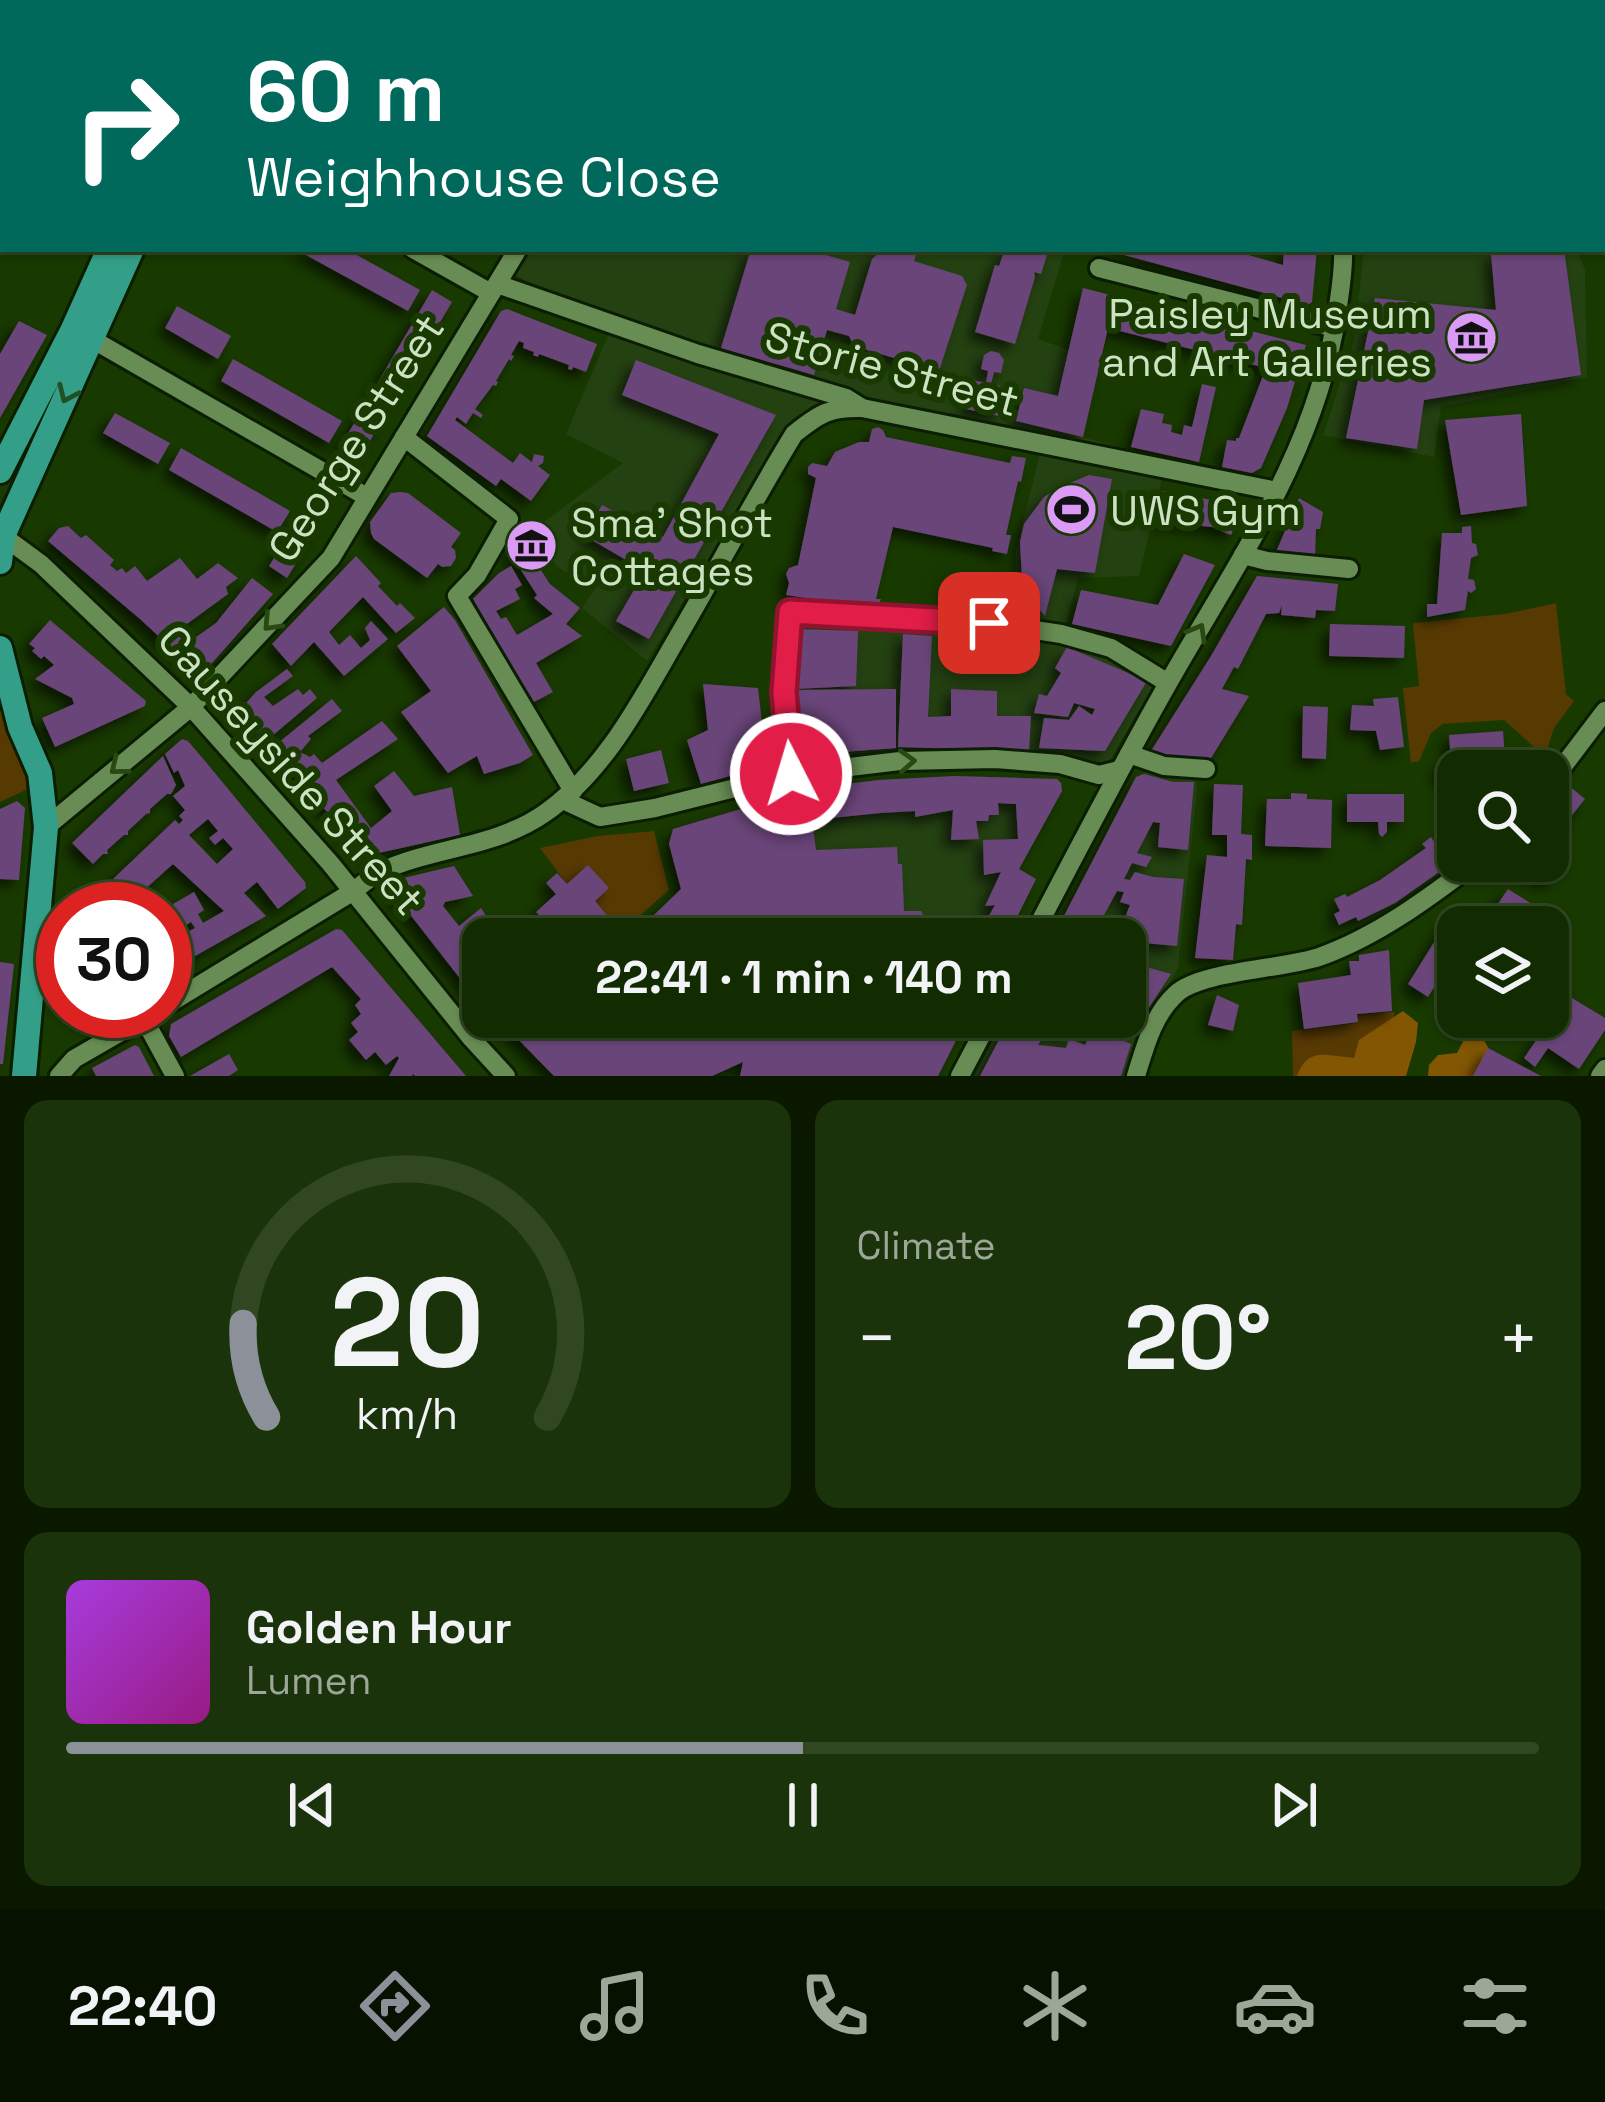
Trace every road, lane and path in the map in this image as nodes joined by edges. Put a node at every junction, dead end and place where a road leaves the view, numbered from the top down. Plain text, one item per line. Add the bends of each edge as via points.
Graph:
1 (108, 252) edge
2 (131, 252) edge
3 (419, 252) edge
4 (516, 252) edge
5 (1343, 252) edge
6 (1099, 268) dead end
7 (494, 289) junction
8 (1335, 328) junction
9 (83, 334) junction
10 (862, 408) junction
11 (404, 436) junction
12 (0, 471) edge
13 (1277, 491) junction
14 (367, 497) junction
15 (1, 544) edge
16 (1244, 555) junction
17 (1349, 569) dead end
18 (0, 648) edge
19 (1168, 683) junction
20 (191, 707) junction
21 (1605, 711) edge
22 (1569, 758) edge
23 (1124, 762) junction
24 (1206, 770) dead end
25 (791, 774) junction
26 (568, 795) junction
27 (46, 827) junction
28 (1447, 882) edge
29 (352, 892) junction
30 (1042, 918) edge
31 (192, 990) edge
32 (110, 1038) edge
33 (159, 1038) edge
34 (980, 1038) edge
35 (1605, 1069) edge
36 (499, 1073) edge
37 (24, 1076) edge
38 (59, 1076) edge
39 (175, 1076) edge
40 (960, 1076) edge
41 (1136, 1076) edge
42 (1600, 1076) edge

1 - 9 main road
2 - 9 main road
3 - 7 street, Storie Street
4 - 7 street, George Street
5 - 8 street
6 - 8 street
7 - 10 street, Storie Street
7 - 11 street, George Street
8 - 13 street via 1323,382
9 - 12 main road
9 - 14 street
9 -> 15 main road
10 - 13 street, Storie Street
10 - 26 street via 836,407 794,434 641,700
11 - 14 street, George Street
11 - 26 street via 509,519 457,596
13 - 16 street
14 -> 20 street, George Street via 331,558
15 - 20 street, Causeyside Street via 40,564
16 - 17 street
19 -> 16 street
18 - 27 main road via 40,773
19 - 23 street
19 - 25 street via 1111,648 1061,634 790,612 784,692
20 -> 27 street, George Street
20 - 29 street, Causeyside Street
21 - 22 street
23 - 24 street
25 -> 23 street via 995,759 1099,776
23 - 30 street
25 - 26 street via 600,817
26 - 29 street via 507,834 378,872
27 - 37 main road
28 - 41 street via 1384,926 1318,957 1180,989 1151,1030
29 - 31 street
29 - 36 street, Causeyside Street
32 - 38 street
33 - 39 street
34 - 40 street
35 - 42 street

